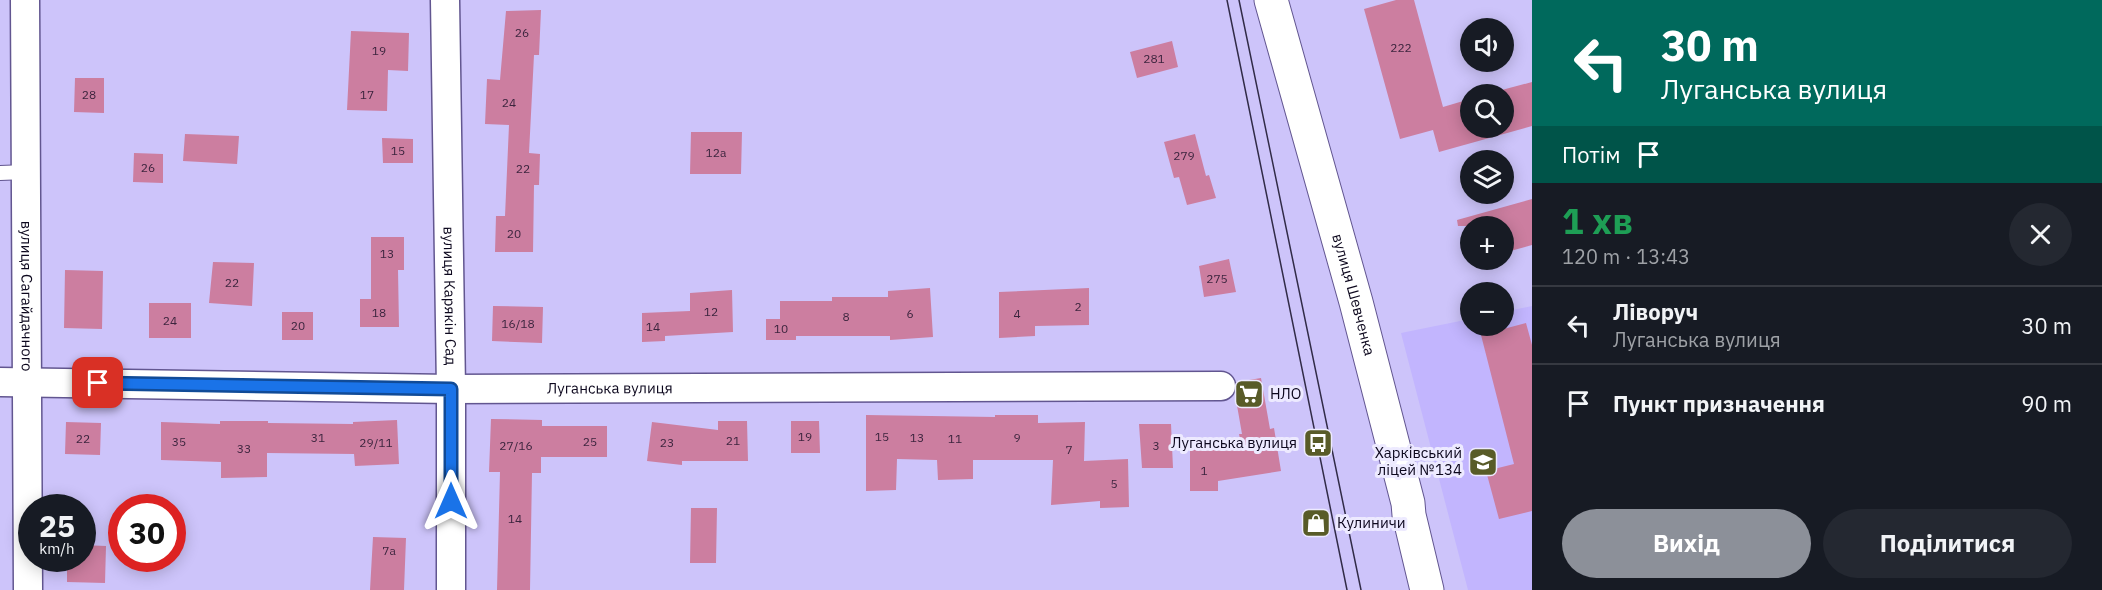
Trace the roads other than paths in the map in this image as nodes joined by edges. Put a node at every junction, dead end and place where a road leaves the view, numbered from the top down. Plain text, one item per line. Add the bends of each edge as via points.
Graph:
1 (25, 0) edge
2 (445, 0) edge
3 (1271, 0) edge
4 (13, 173) edge
5 (13, 382) edge
6 (1221, 386) dead end
7 (451, 389) junction
8 (28, 590) edge
9 (451, 590) edge
10 (1427, 590) edge

1 - 4 street, вулиця Сагайдачного
2 - 7 street, вулиця Карякін Сад
3 - 10 main road, вулиця Шевченка via 1356,302
4 - 5 street, вулиця Сагайдачного
5 - 7 street, Луганська вулиця
5 - 8 street, вулиця Сагайдачного
6 - 7 street, Луганська вулиця
7 - 9 street, вулиця Карякін Сад

